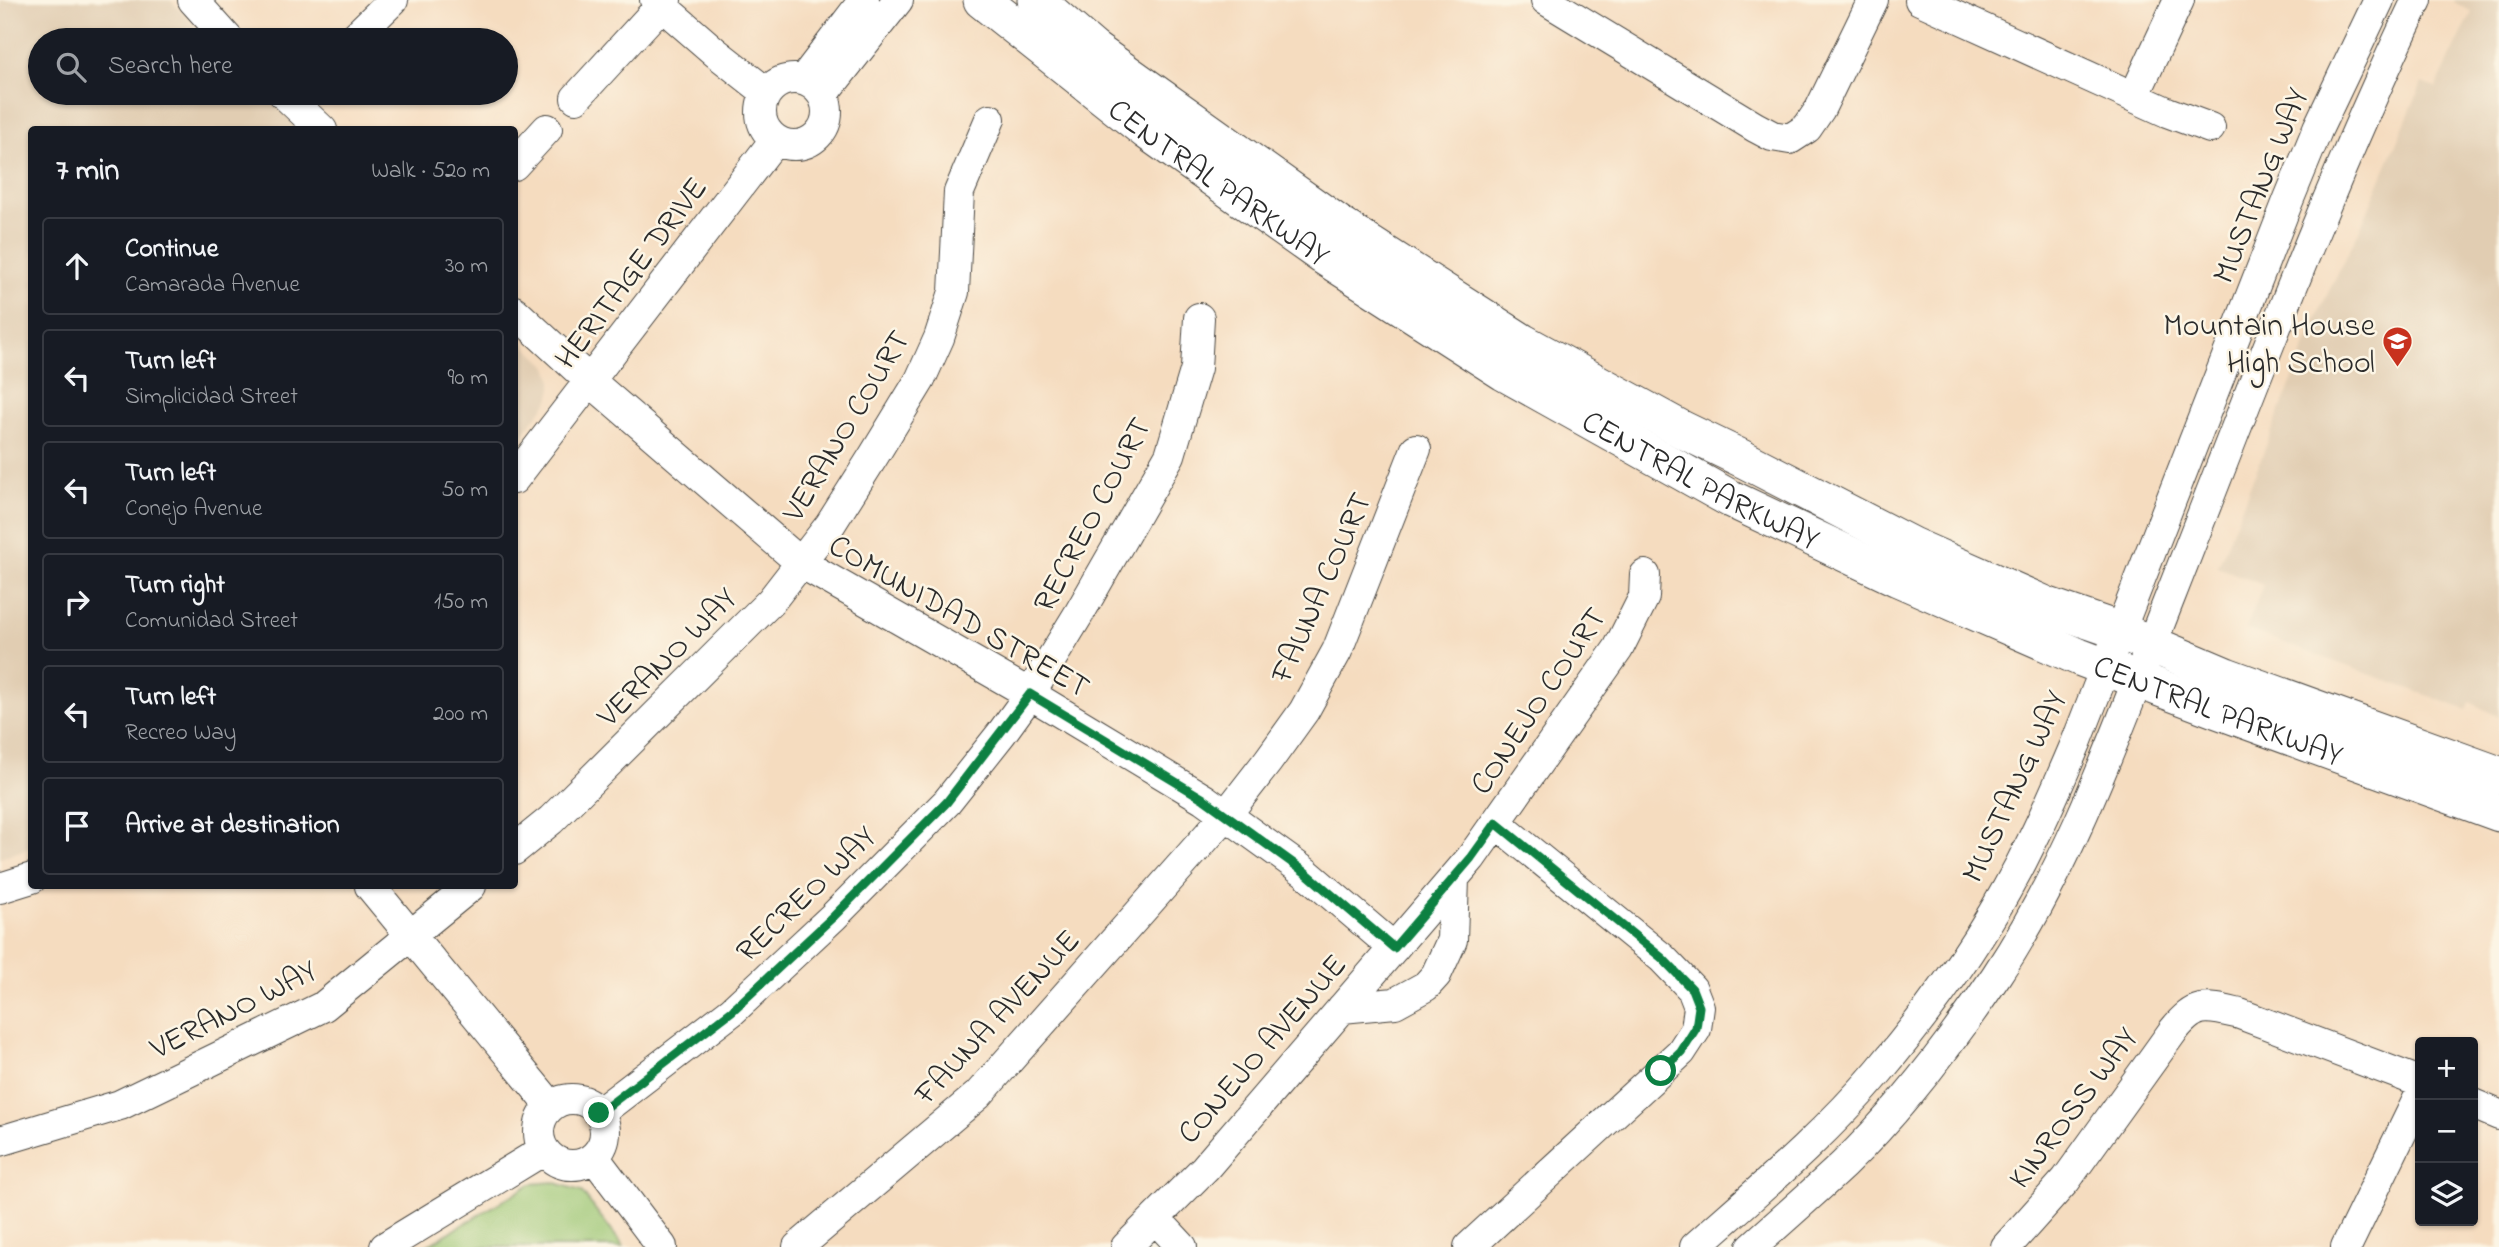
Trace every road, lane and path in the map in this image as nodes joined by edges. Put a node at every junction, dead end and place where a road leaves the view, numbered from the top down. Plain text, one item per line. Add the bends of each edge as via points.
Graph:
1 (193, 0) edge
2 (393, 0) edge
3 (864, 0) edge
4 (898, 0) edge
5 (982, 0) edge
6 (1035, 0) edge
7 (1546, 0) edge
8 (1873, 0) edge
9 (1920, 0) edge
10 (2179, 0) edge
11 (2379, 0) edge
12 (2417, 0) edge
13 (661, 2) edge
14 (1576, 9) edge
15 (218, 28) edge
16 (364, 28) edge
17 (813, 88) junction
18 (767, 93) junction
19 (2134, 97) junction
20 (576, 98) dead end
21 (300, 105) edge
22 (990, 119) dead end
23 (318, 126) edge
24 (2210, 128) dead end
25 (547, 129) dead end
26 (775, 140) junction
27 (518, 161) edge
28 (518, 315) edge
29 (1199, 318) dead end
30 (590, 381) junction
31 (1416, 449) dead end
32 (518, 475) edge
33 (800, 563) junction
34 (1646, 575) dead end
35 (2136, 638) junction
36 (2122, 673) junction
37 (1030, 694) junction
38 (2499, 775) edge
39 (2499, 813) edge
40 (1226, 815) junction
41 (1496, 823) junction
42 (518, 847) edge
43 (1454, 878) junction
44 (28, 879) edge
45 (0, 888) edge
46 (372, 889) edge
47 (467, 889) edge
48 (410, 936) junction
49 (1394, 948) junction
50 (1342, 1008) junction
51 (2415, 1080) edge
52 (2418, 1100) edge
53 (551, 1106) junction
54 (2478, 1106) edge
55 (599, 1113) junction
56 (2499, 1115) edge
57 (0, 1141) edge
58 (544, 1150) junction
59 (594, 1157) junction
60 (1734, 1212) junction
61 (1155, 1219) junction
62 (385, 1247) edge
63 (662, 1247) edge
64 (798, 1247) edge
65 (1126, 1247) edge
66 (1182, 1247) edge
67 (1469, 1247) edge
68 (1695, 1247) edge
69 (1728, 1247) edge
70 (1752, 1247) edge
71 (2006, 1247) edge
72 (2346, 1247) edge

1 - 15 street
2 - 16 street
3 - 17 street
4 - 17 street
5 - 36 main road, CENTRAL PARKWAY via 1147,131 1322,255 1504,372 1731,499 1898,578
6 - 35 main road, CENTRAL PARKWAY via 1094,50 1320,210 1522,342 1912,546 2048,606
7 - 14 street
8 - 14 street via 1820,109 1807,128 1790,139 1755,127
9 - 19 street
10 - 19 street
11 - 35 street, MUSTANG WAY via 2298,177
12 - 35 street, MUSTANG WAY
13 - 18 street
13 - 20 street
17 - 18 street via 787,80
17 - 26 street via 827,104 818,136 797,146
18 - 26 street via 762,103 763,123
19 - 24 street
21 - 23 street
22 - 33 street, VERANO COURT via 959,192 954,292 939,338 920,380 873,457
25 - 27 street
26 - 30 street, HERITAGE DRIVE
28 - 30 street, COMUNIDAD STREET
29 - 37 street, RECREO COURT via 1196,368 1170,455
30 - 32 street, HERITAGE DRIVE
30 - 33 street, COMUNIDAD STREET
31 - 40 street, FAUNA COURT via 1337,651 1304,711
33 - 37 street, COMUNIDAD STREET
33 - 42 street, VERANO WAY via 771,601 551,820
34 - 41 street, CONEJO COURT via 1644,597 1618,649
35 - 36 street, MUSTANG WAY
35 - 38 main road, CENTRAL PARKWAY via 2226,676
36 - 39 main road, CENTRAL PARKWAY
36 - 60 street, MUSTANG WAY via 2076,743 2032,842 1947,982 1871,1080 1812,1143
36 - 70 street, MUSTANG WAY via 2074,834 2040,903 1998,972 1952,1040 1903,1099 1845,1163
37 - 40 street, COMUNIDAD STREET
37 - 55 street, RECREO WAY via 947,802 834,916 732,1011
40 - 49 street, COMUNIDAD STREET via 1305,872
40 - 64 street, FAUNA AVENUE via 978,1096
41 - 43 street, CONEJO AVENUE
41 - 67 street via 1662,958 1692,989 1699,1007 1696,1028 1681,1052
43 - 49 street, CONEJO AVENUE
43 - 50 street via 1452,940 1436,975 1395,1003
44 - 45 street
46 - 48 street
47 - 48 street, VERANO WAY
48 - 53 street
48 - 57 street, VERANO WAY via 324,1006 120,1105
49 - 50 street, CONEJO AVENUE
50 - 61 street, CONEJO AVENUE via 1205,1168
51 - 71 street, KINROSS WAY via 2240,1014 2194,1009 2173,1031 2066,1180
52 - 72 street
53 - 55 street via 571,1099 592,1105
53 - 58 street via 538,1131
54 - 56 street
55 - 59 street via 605,1131
58 - 59 street via 572,1166
58 - 62 street
59 - 63 street
60 - 68 street, MUSTANG WAY
60 - 69 street
61 - 65 street, CONEJO AVENUE
61 - 66 street

